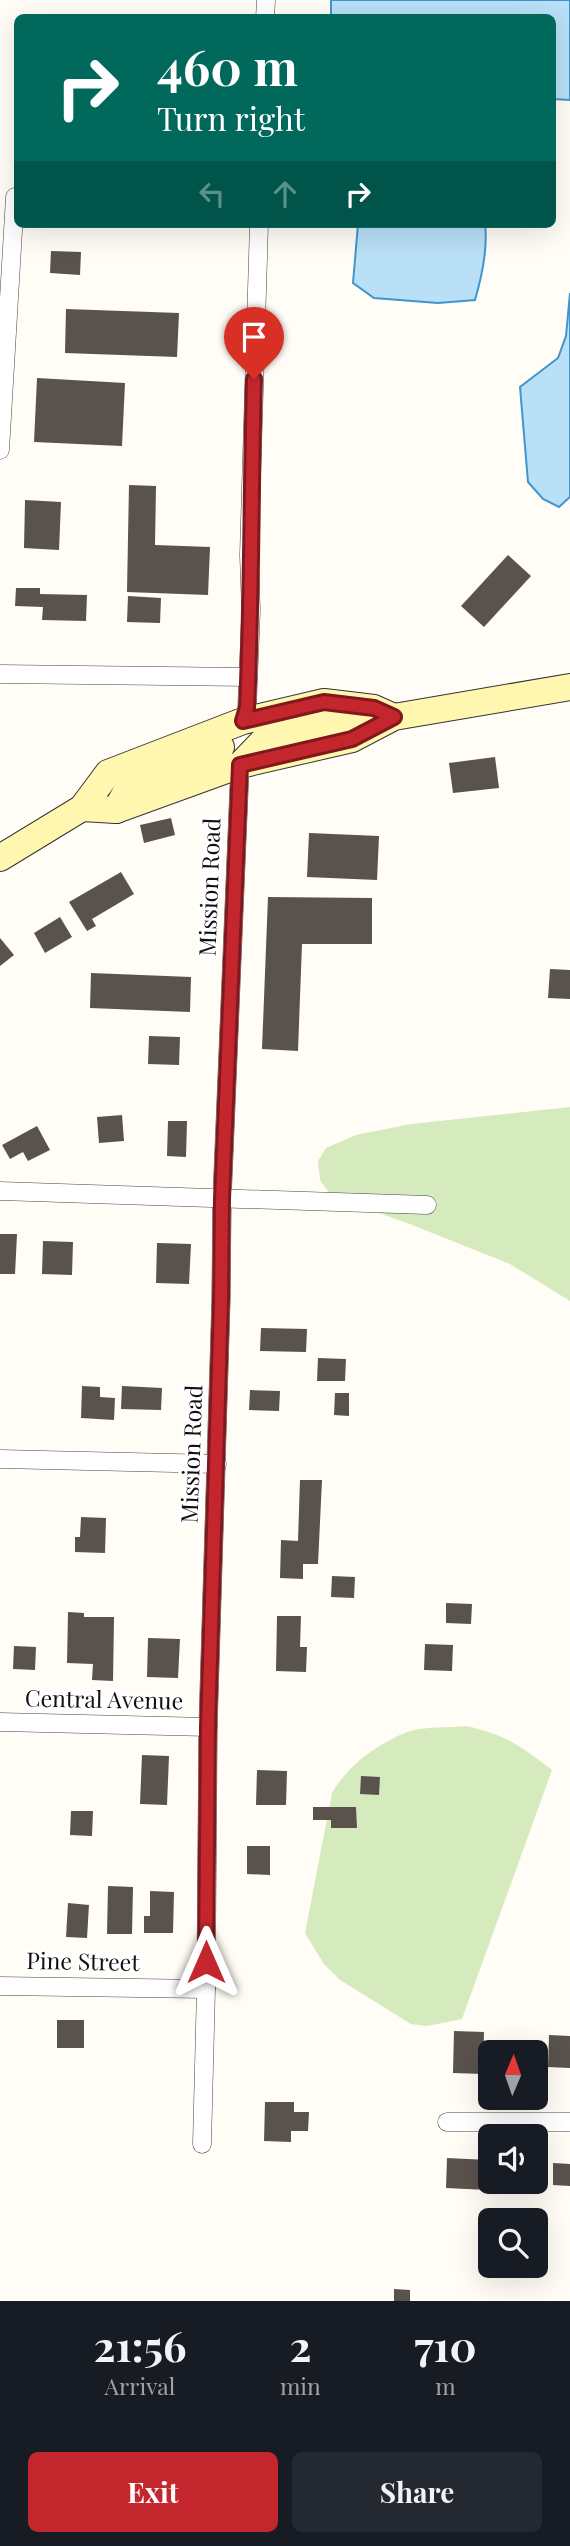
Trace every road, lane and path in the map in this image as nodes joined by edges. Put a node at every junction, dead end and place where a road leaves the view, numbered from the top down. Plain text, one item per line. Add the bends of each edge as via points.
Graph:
1 (14, 214) edge
2 (259, 228) edge
3 (0, 450) edge
4 (0, 674) edge
5 (248, 677) junction
6 (570, 687) edge
7 (384, 712) junction
8 (243, 721) junction
9 (240, 765) junction
10 (82, 808) junction
11 (116, 810) junction
12 (0, 858) edge
13 (0, 1191) edge
14 (222, 1199) junction
15 (427, 1205) dead end
16 (0, 1459) edge
17 (217, 1464) junction
18 (0, 1722) edge
19 (208, 1727) junction
20 (0, 1986) edge
21 (206, 1989) junction
22 (447, 2122) dead end
23 (570, 2122) edge
24 (202, 2144) dead end

1 - 3 street
2 - 5 street
4 - 5 street
5 - 8 street
6 - 7 main road
7 - 8 main road via 324,702
7 - 9 main road via 352,739
8 - 10 main road via 108,773
8 - 11 main road via 222,747 128,788
9 - 11 main road
9 - 14 street, Mission Road
10 - 11 main road
10 - 12 main road
13 - 14 street
14 - 15 street
14 - 17 street, Mission Road
16 - 17 street
17 - 19 street, Mission Road
18 - 19 street, Central Avenue
19 - 21 street, Mission Road
20 - 21 street, Pine Street
21 - 24 street, Mission Road
22 - 23 street

